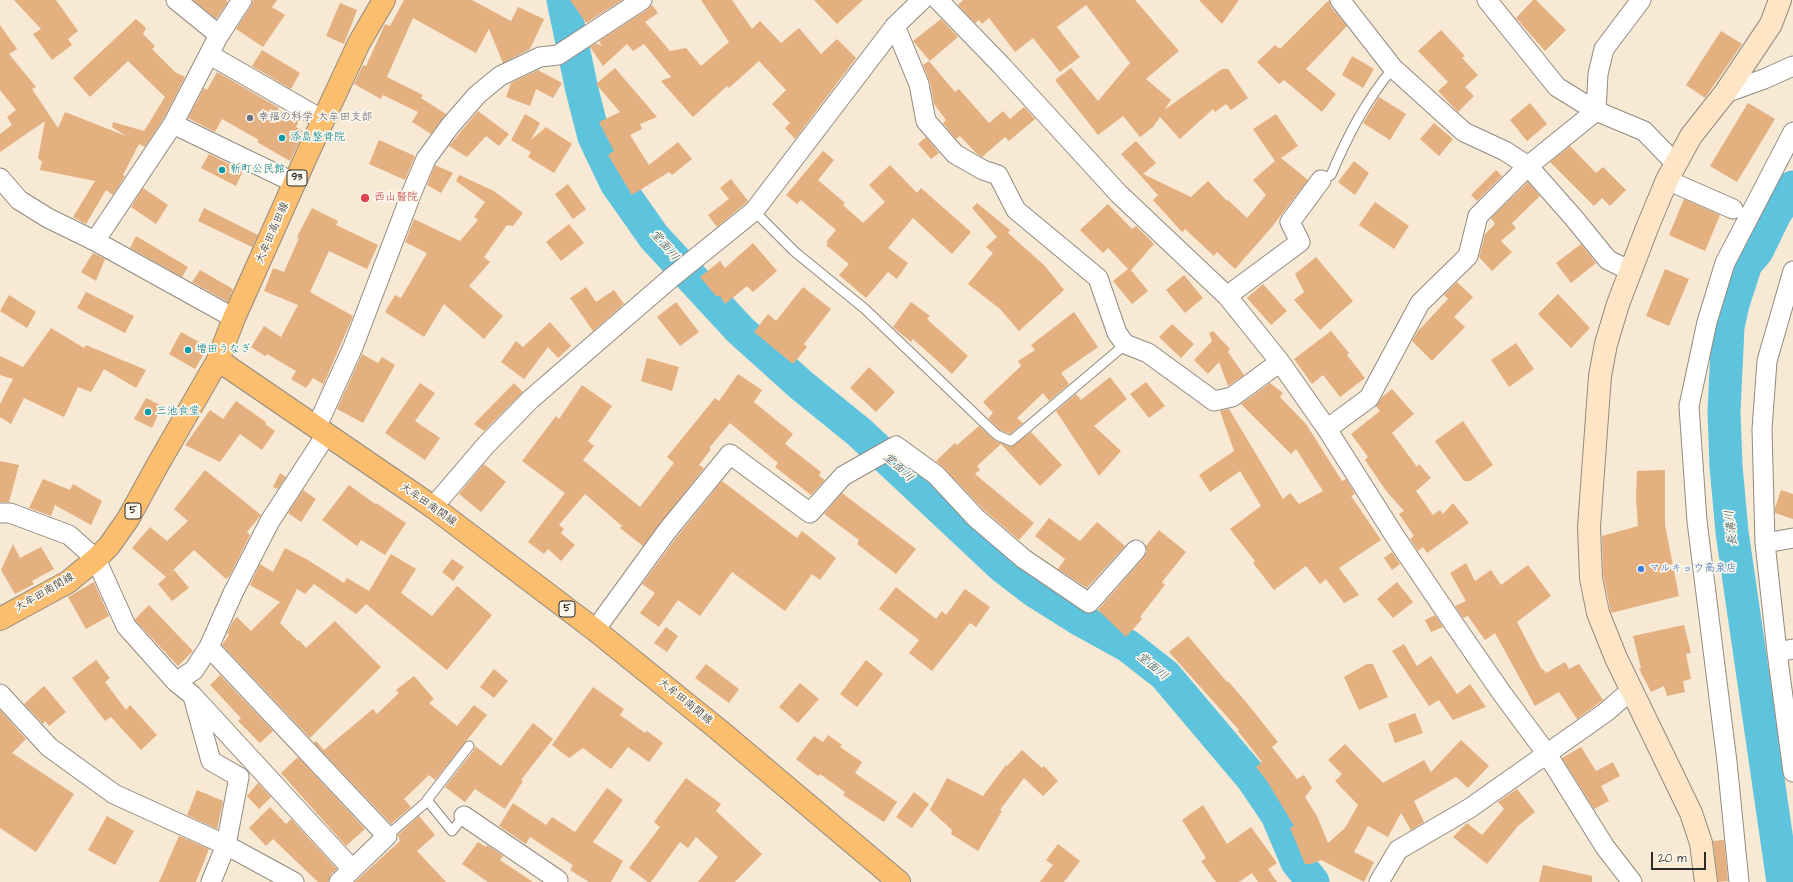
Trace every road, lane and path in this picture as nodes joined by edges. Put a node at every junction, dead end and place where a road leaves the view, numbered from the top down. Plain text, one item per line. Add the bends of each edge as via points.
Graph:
1 (176, 0) edge
2 (242, 0) edge
3 (384, 0) edge
4 (642, 0) edge
5 (922, 0) edge
6 (938, 0) edge
7 (1340, 0) edge
8 (1487, 0) edge
9 (1641, 0) edge
10 (1780, 0) edge
11 (896, 26) junction
12 (219, 35) junction
13 (210, 55) junction
14 (1793, 66) edge
15 (1393, 68) junction
16 (1725, 93) junction
17 (1596, 111) junction
18 (323, 120) junction
19 (173, 124) junction
20 (1793, 132) edge
21 (1528, 166) junction
22 (1672, 172) junction
23 (0, 178) edge
24 (1321, 180) joint
25 (295, 183) junction
26 (1733, 208) dead end
27 (754, 211) junction
28 (95, 241) junction
29 (1631, 271) junction
30 (1793, 271) edge
31 (1227, 296) junction
32 (234, 318) junction
33 (1121, 348) dead end
34 (218, 360) junction
35 (1280, 362) junction
36 (1327, 429) junction
37 (321, 431) junction
38 (434, 507) junction
39 (0, 513) edge
40 (1793, 538) edge
41 (1765, 543) junction
42 (1136, 550) dead end
43 (96, 559) junction
44 (0, 619) edge
45 (595, 630) junction
46 (210, 647) junction
47 (1785, 650) edge
48 (176, 682) junction
49 (1633, 693) junction
50 (0, 694) edge
51 (192, 695) junction
52 (469, 746) dead end
53 (1547, 754) junction
54 (1793, 772) edge
55 (427, 800) junction
56 (464, 816) joint
57 (388, 836) junction
58 (226, 846) junction
59 (352, 869) junction
60 (888, 879) edge
61 (285, 880) edge
62 (211, 882) edge
63 (339, 882) edge
64 (557, 882) edge
65 (1379, 882) edge
66 (1632, 882) edge
67 (1706, 882) edge
68 (1739, 882) edge

1 - 12 street
2 - 12 street
3 - 18 main road, 大牟田高田線 / 93 via 359,43
4 - 37 street via 558,55 540,57 500,76 477,95 450,126 423,166 412,192
5 - 11 street
6 - 31 street via 1119,194
7 - 15 street
8 - 17 street via 1557,87
9 - 17 street via 1604,49 1598,74
10 - 16 street via 1771,24
11 - 27 street
11 - 35 street via 919,84 926,121 954,154 998,175 1016,210 1098,278 1117,333 1125,344 1148,353 1214,401 1232,397
12 - 13 street
13 - 18 street
13 - 19 street
14 - 16 street
15 - 21 street via 1464,132 1505,151
15 - 24 lane via 1376,89 1349,133 1331,175
16 - 22 street via 1691,136
17 - 21 street
17 - 22 street via 1644,131
18 - 25 main road, 大牟田高田線 / 93
19 - 25 street
19 - 28 street
20 - 68 street via 1725,263 1707,322 1689,406 1697,521
21 - 29 street via 1608,260
21 - 36 street via 1478,216 1468,256 1420,303 1369,398
22 - 26 street
22 - 29 street
23 - 28 street via 19,200 48,218
24 - 31 street via 1290,222 1300,242
25 - 32 main road, 大牟田高田線 / 93
27 - 33 lane via 795,252 865,309 996,435 1011,441
27 - 38 street via 671,278 531,399 486,445
28 - 32 street
29 - 49 street via 1606,344 1600,376 1589,527 1591,578 1598,613
30 - 41 street via 1767,361 1762,429
31 - 35 street
32 - 34 main road, 大牟田高田線 / 93
34 - 37 main road, 大牟田南関線 / 5
34 - 43 main road, 大牟田南関線 / 5 via 128,519 109,546
35 - 36 street
36 - 53 street via 1400,544 1501,692
37 - 38 main road, 大牟田南関線 / 5
37 - 46 street via 270,521 233,593
38 - 45 main road, 大牟田南関線 / 5
39 - 43 street via 10,513 69,535
40 - 41 street
41 - 47 street
42 - 45 street via 1089,603 1024,559 976,518 936,475 896,446 843,476 810,513 730,454 667,531
43 - 44 main road, 大牟田南関線 / 5 via 68,582
43 - 48 street via 126,626
45 - 60 main road, 大牟田南関線 / 5 via 720,730
46 - 48 street via 194,670
46 - 57 street
47 - 54 street
48 - 51 street
49 - 53 street via 1622,698
49 - 67 street via 1691,813 1701,843
50 - 58 street via 49,747 114,794
51 - 58 street via 211,761 239,777
51 - 59 street
52 - 55 lane
53 - 65 street via 1470,808 1398,850
53 - 66 street via 1605,847
55 - 56 lane via 452,831
55 - 57 lane
56 - 64 street via 558,880
57 - 59 street
58 - 61 street
58 - 62 street
59 - 63 street

